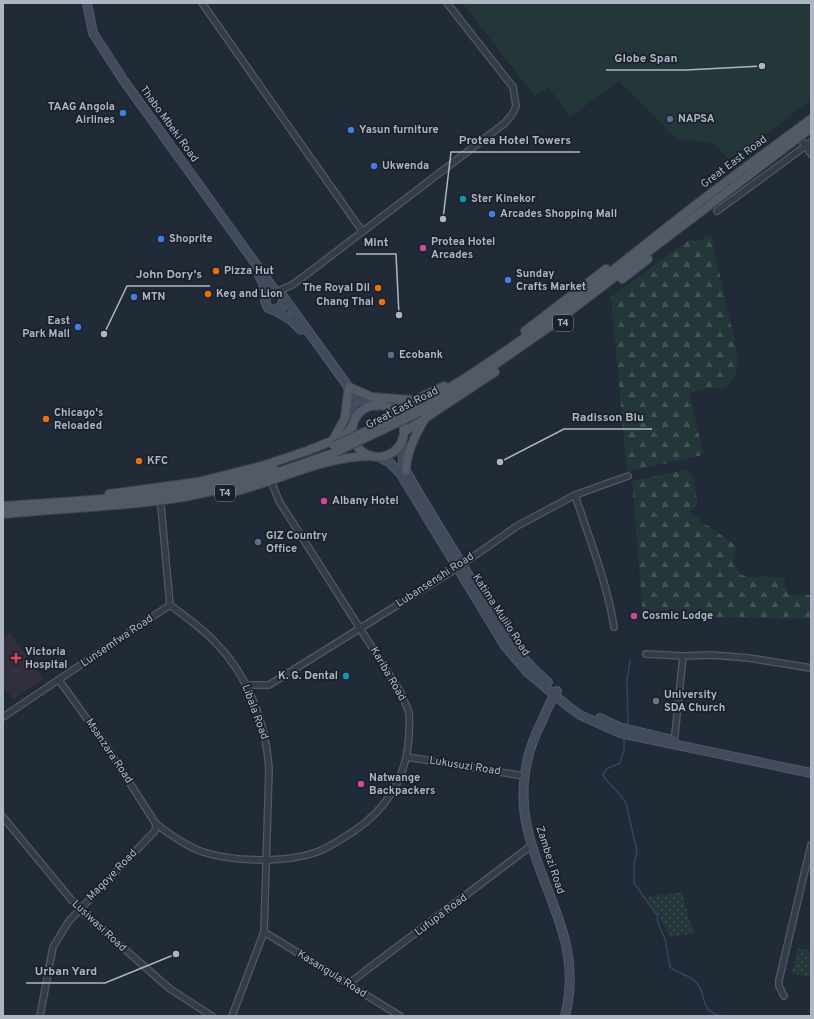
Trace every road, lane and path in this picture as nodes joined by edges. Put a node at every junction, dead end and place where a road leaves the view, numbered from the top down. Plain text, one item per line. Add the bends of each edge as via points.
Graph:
1 (87, 3) edge
2 (202, 3) edge
3 (448, 3) edge
4 (811, 119) edge
5 (811, 128) edge
6 (799, 137) junction
7 (811, 142) edge
8 (805, 147) junction
9 (811, 154) edge
10 (717, 211) dead end
11 (362, 231) junction
12 (248, 251) junction
13 (292, 285) junction
14 (276, 292) junction
15 (266, 298) junction
16 (283, 299) junction
17 (274, 310) junction
18 (349, 390) junction
19 (377, 406) junction
20 (390, 409) junction
21 (420, 409) junction
22 (354, 423) junction
23 (403, 436) junction
24 (334, 446) junction
25 (375, 457) junction
26 (406, 471) junction
27 (628, 476) dead end
28 (271, 481) junction
29 (575, 495) junction
30 (75, 505) junction
31 (3, 506) edge
32 (161, 506) junction
33 (3, 514) edge
34 (460, 566) junction
35 (170, 605) junction
36 (614, 626) dead end
37 (360, 628) junction
38 (646, 654) dead end
39 (683, 656) junction
40 (811, 668) edge
41 (59, 680) junction
42 (245, 685) junction
43 (556, 693) junction
44 (3, 717) edge
45 (674, 743) junction
46 (407, 757) junction
47 (811, 768) edge
48 (811, 773) edge
49 (524, 776) junction
50 (3, 817) edge
51 (156, 824) junction
52 (532, 845) junction
53 (811, 845) edge
54 (266, 859) junction
55 (78, 909) junction
56 (264, 932) junction
57 (348, 984) junction
58 (784, 996) dead end
59 (40, 1016) edge
60 (212, 1016) edge
61 (232, 1016) edge
62 (400, 1016) edge
63 (566, 1016) edge

1 - 12 main road, Thabo Mbeki Road via 93,33 124,81
2 - 11 street
3 - 11 street via 513,87 516,106 504,123
4 - 21 main road, Great East Road / T4 via 671,224 530,335
5 - 6 main road, Great East Road / T4
6 - 8 street
6 - 21 main road, Great East Road / T4 via 532,339 473,380
7 - 8 street
8 - 9 street
8 - 10 street
11 - 13 street
12 - 14 main road, Thabo Mbeki Road
12 - 15 main road, Thabo Mbeki Road via 263,283
13 - 14 street
13 - 16 street
14 - 15 main road via 271,292
14 - 16 main road, Thabo Mbeki Road
15 - 17 main road, Thabo Mbeki Road via 266,305
16 - 17 main road via 282,306
16 - 18 main road, Thabo Mbeki Road
17 - 18 main road, Thabo Mbeki Road via 299,327
18 - 19 main road, Thabo Mbeki Road via 360,400
18 - 21 main road
18 - 22 main road, Thabo Mbeki Road
18 - 24 main road via 345,418
19 - 20 main road
19 - 22 main road via 364,410
20 - 21 main road, Great East Road / T4
20 - 23 main road via 400,418
21 - 23 main road, Great East Road / T4
21 - 24 main road, Great East Road / T4, bridge
21 - 26 main road
22 - 24 main road, Great East Road / T4
22 - 25 main road via 353,438 357,446
23 - 25 main road via 395,451
23 - 26 main road, Katima Mulilo Road via 402,460
24 - 30 main road, Great East Road / T4 via 267,470 198,488
25 - 28 main road, Great East Road / T4 via 335,459
25 - 34 main road, Katima Mulilo Road via 389,462 400,473
26 - 34 main road, Katima Mulilo Road
27 - 29 street, Lubansenshi Road
28 - 32 main road, Great East Road / T4 via 229,493
28 - 37 street, Kariba Road via 279,501
29 - 34 street, Lubansenshi Road via 517,526
29 - 36 street via 598,563
30 - 31 main road, Great East Road / T4
30 - 32 main road, Great East Road / T4 via 96,511
30 - 33 main road, Great East Road / T4
32 - 35 street
34 - 37 street, Lubansenshi Road
34 - 43 main road, Katima Mulilo Road via 505,646 528,673
35 - 41 street, Lunsemfwa Road
35 - 42 street, Libala Road via 215,642 236,668
37 - 42 street, Lubansenshi Road via 269,685
37 - 46 street, Kariba Road via 401,693 408,712
38 - 39 street
39 - 40 street via 749,658
39 - 45 street
41 - 44 street, Lunsemfwa Road
41 - 51 street, Msanzara Road via 105,744
42 - 54 street, Libala Road via 263,728 268,750
43 - 45 main road, Katima Mulilo Road via 580,715 620,733
43 - 49 main road, Zambezi Road via 532,744
45 - 47 main road, Katima Mulilo Road
45 - 48 main road, Katima Mulilo Road
46 - 49 street, Lukusuzi Road
46 - 54 street, Kariba Road via 399,782 390,798 361,828 326,849 288,858
49 - 52 main road, Zambezi Road via 525,812
50 - 55 street, Lusiwasi Road
51 - 54 street, Kariba Road via 181,842 203,852 235,858
51 - 55 street, Magoye Road via 155,831
52 - 57 street, Lufupa Road
52 - 63 main road, Zambezi Road via 564,933 569,956 571,982
53 - 58 street via 779,980
54 - 56 street, Libala Road
55 - 59 street, Magoye Road via 52,948
55 - 60 street, Lusiwasi Road via 170,989
56 - 57 street, Kasangula Road
56 - 61 street, Libala Road
57 - 62 street, Kasangula Road

